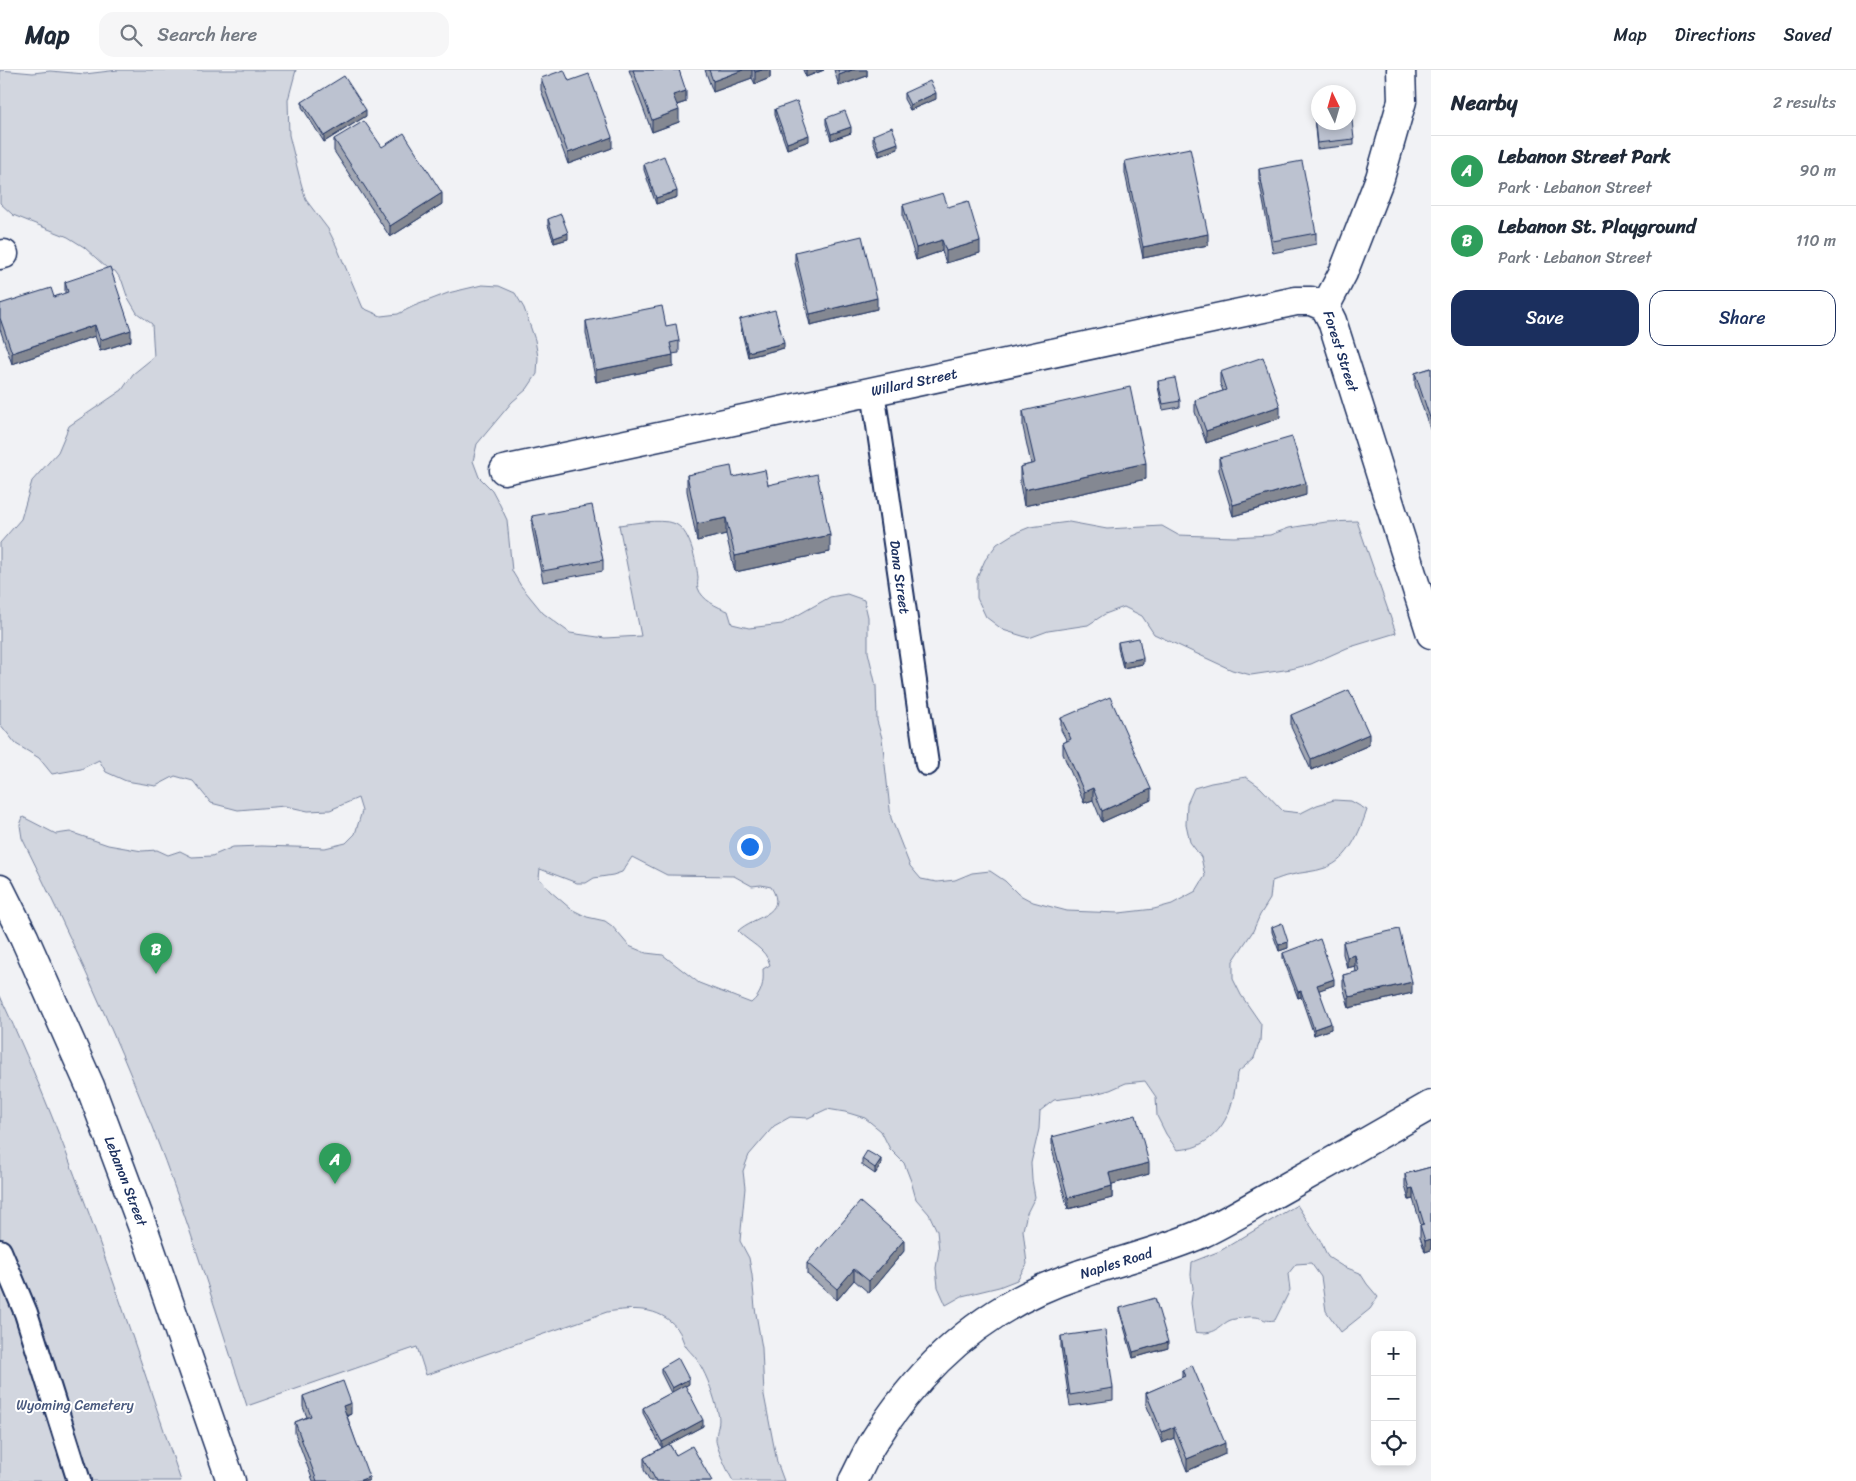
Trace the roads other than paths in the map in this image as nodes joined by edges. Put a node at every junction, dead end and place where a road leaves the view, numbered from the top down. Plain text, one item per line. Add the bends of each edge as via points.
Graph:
1 (1401, 70) edge
2 (1325, 307) junction
3 (873, 391) junction
4 (504, 470) dead end
5 (1431, 634) edge
6 (927, 764) dead end
7 (0, 890) edge
8 (1431, 1105) edge
9 (0, 1251) edge
10 (79, 1481) edge
11 (231, 1481) edge
12 (853, 1481) edge

1 - 2 street, Forest Street via 1402,101 1380,178 1343,273
2 - 3 street, Willard Street via 1311,301 1296,301
2 - 5 street, Forest Street
3 - 4 street, Willard Street
3 - 6 lane, Dana Street
7 - 11 street, Lebanon Street via 90,1086
8 - 12 street, Naples Road via 1202,1233 1055,1283 970,1330 930,1368 891,1416
9 - 10 lane via 26,1313

